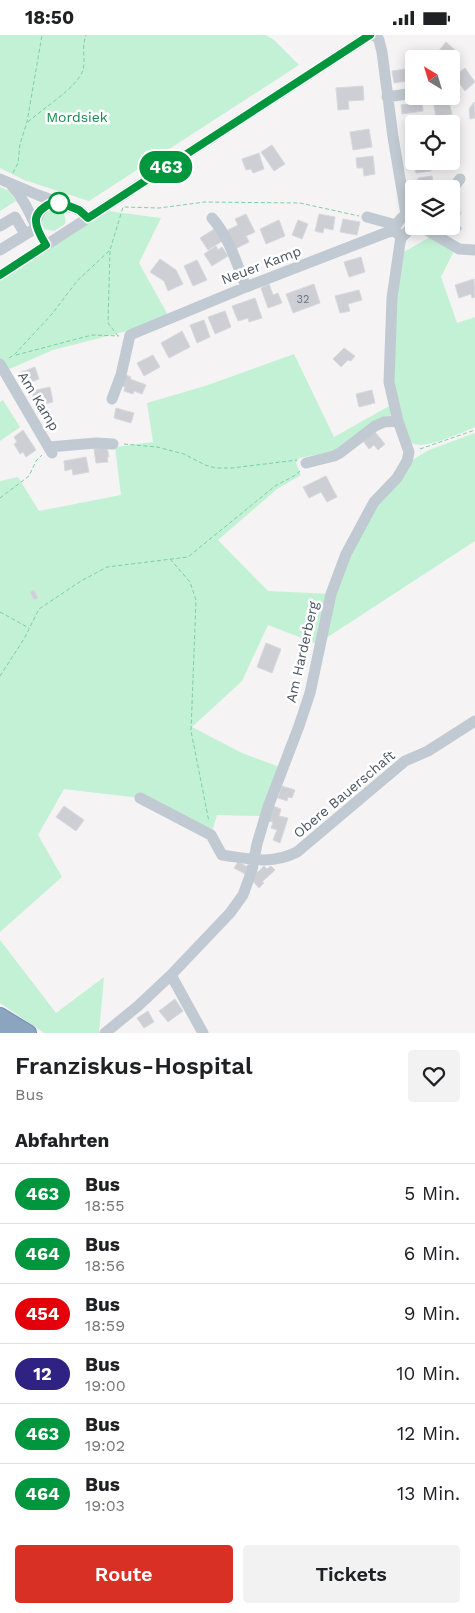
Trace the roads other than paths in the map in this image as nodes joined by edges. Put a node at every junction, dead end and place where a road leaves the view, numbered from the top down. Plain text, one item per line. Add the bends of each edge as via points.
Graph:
1 (370, 35) edge
2 (375, 35) edge
3 (405, 94) edge
4 (388, 97) junction
5 (5, 181) edge
6 (405, 189) edge
7 (56, 201) junction
8 (367, 217) road end
9 (88, 218) junction
10 (212, 218) dead end
11 (405, 221) edge
12 (0, 226) edge
13 (36, 228) junction
14 (397, 230) junction
15 (25, 234) junction
16 (405, 235) edge
17 (435, 235) edge
18 (46, 245) junction
19 (0, 250) edge
20 (475, 250) edge
21 (0, 275) edge
22 (246, 287) junction
23 (4, 362) edge
24 (112, 399) dead end
25 (398, 421) junction
26 (113, 444) road end
27 (306, 463) road end
28 (475, 721) edge
29 (140, 798) dead end
30 (254, 859) junction
31 (171, 975) junction
32 (0, 1016) edge
33 (0, 1031) edge
34 (4, 1033) edge
35 (28, 1033) edge
36 (105, 1033) edge
37 (203, 1033) edge

1 - 9 street via 118,204
2 - 4 street via 382,51
3 - 4 street
4 - 6 street
5 - 7 street
5 - 13 street via 22,198
7 - 9 street via 79,210
7 - 13 street via 40,210
8 - 14 street
9 - 18 street
10 - 22 street via 222,231
11 - 14 street
12 - 15 street via 14,217
13 - 15 street
13 - 18 street
14 - 16 street
14 - 22 street, Neuer Kamp
14 - 25 street via 389,382
15 - 19 street
17 - 20 street via 459,249
18 - 21 street
22 - 24 street, Neuer Kamp via 129,334 121,375
23 - 26 street, Am Kamp via 50,450 96,443
25 - 27 street via 380,423 340,453
25 - 30 street, Am Harderberg via 409,452 407,461 397,479 374,502 346,554 331,594 310,693 268,807
28 - 30 street, Obere Bauerschaft via 428,751 404,761 297,853 270,861
29 - 30 street, Obere Bauerschaft via 211,835 222,855
30 - 31 street, Am Harderberg via 243,895
31 - 36 street, Am Harderberg
31 - 37 street
32 - 35 highway
33 - 34 highway

